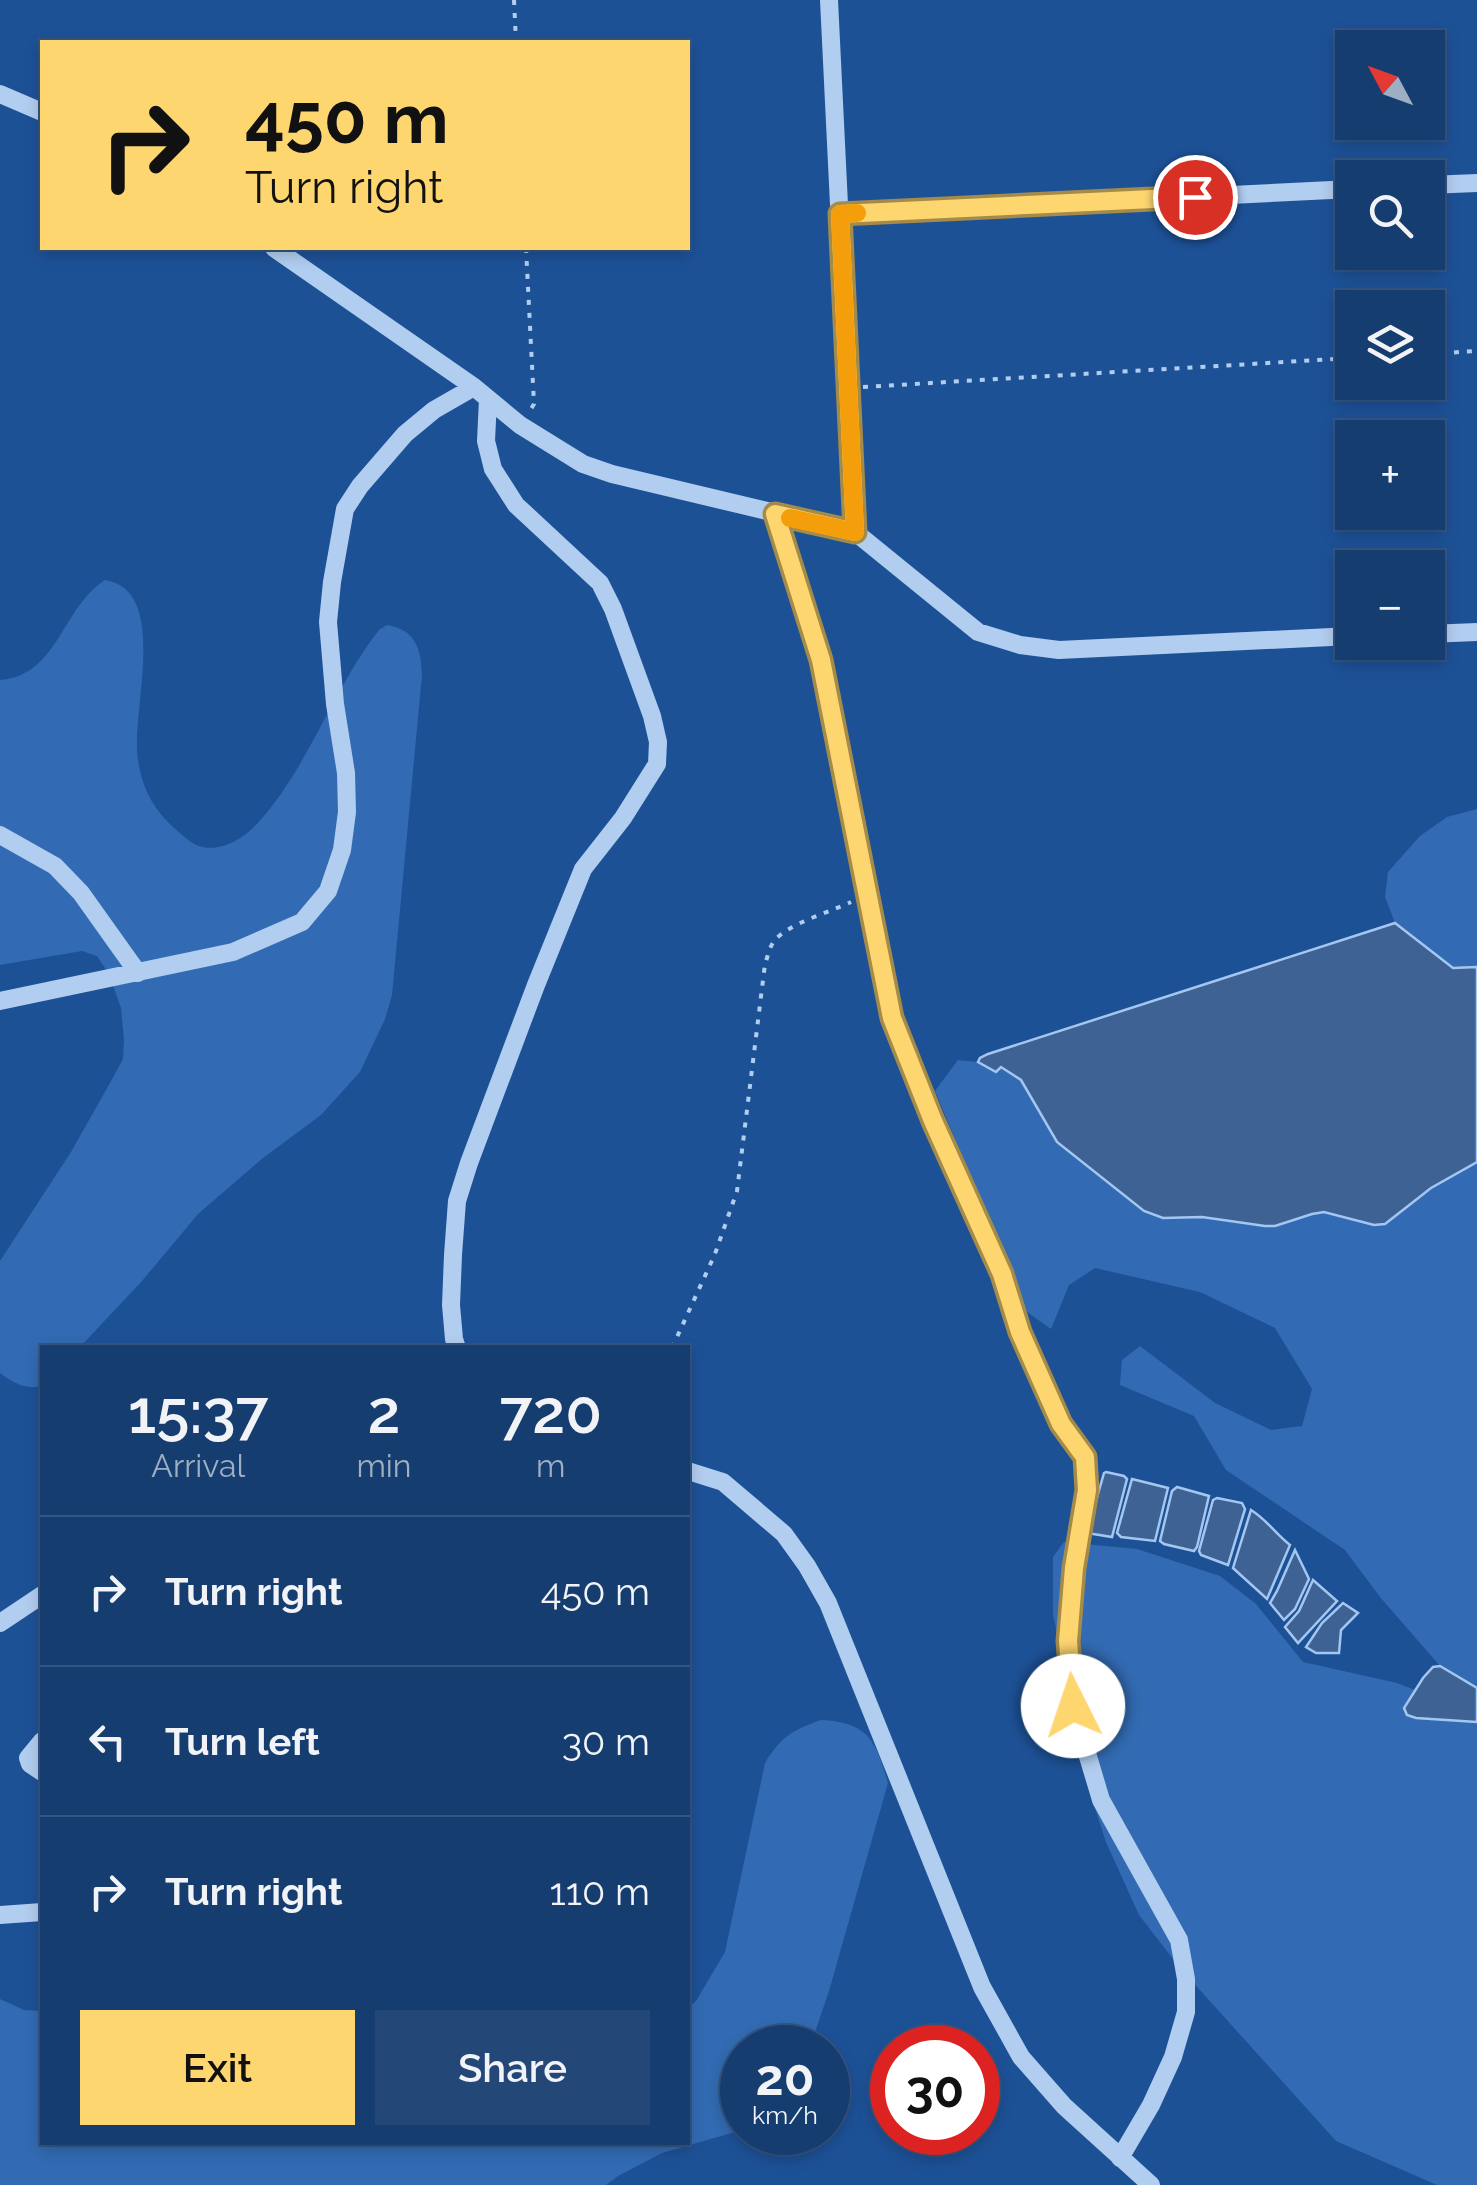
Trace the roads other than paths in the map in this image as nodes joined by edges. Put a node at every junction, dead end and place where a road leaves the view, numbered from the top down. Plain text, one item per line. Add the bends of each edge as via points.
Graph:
1 (829, 0) edge
2 (0, 94) edge
3 (40, 111) edge
4 (1477, 183) edge
5 (1445, 184) edge
6 (1335, 190) edge
7 (840, 214) junction
8 (277, 250) edge
9 (481, 393) junction
10 (775, 514) junction
11 (855, 532) junction
12 (1477, 632) edge
13 (1445, 633) edge
14 (1335, 637) edge
15 (0, 835) edge
16 (138, 973) junction
17 (0, 1000) edge
18 (456, 1345) edge
19 (690, 1472) edge
20 (40, 1598) edge
21 (0, 1623) edge
22 (40, 1743) edge
23 (40, 1771) edge
24 (40, 1912) edge
25 (0, 1915) edge
26 (1120, 2158) junction
27 (1151, 2185) edge

1 - 7 street
2 - 3 street
4 - 5 street
6 - 7 street
7 - 11 street
8 - 9 street
9 - 10 street via 583,464
9 - 16 street via 434,410 405,434 345,510 328,622 347,812 328,891 302,922 268,937 233,952
9 - 18 street via 493,469 516,505 600,583 658,742 656,764 584,869 468,1164 453,1255
10 - 11 street
10 - 26 street via 821,660 892,1018 1002,1274 1020,1332 1061,1424 1085,1457 1087,1490 1068,1641 1073,1706 1102,1800 1178,1940 1186,1979 1186,2012 1173,2057
11 - 14 street via 978,632 1020,645 1059,650
12 - 13 street
15 - 16 street via 55,866
16 - 17 street
19 - 26 street via 723,1482 784,1534 807,1566 828,1603 982,1987 1021,2057
20 - 21 street
22 - 23 street via 28,1758
24 - 25 street
26 - 27 street

